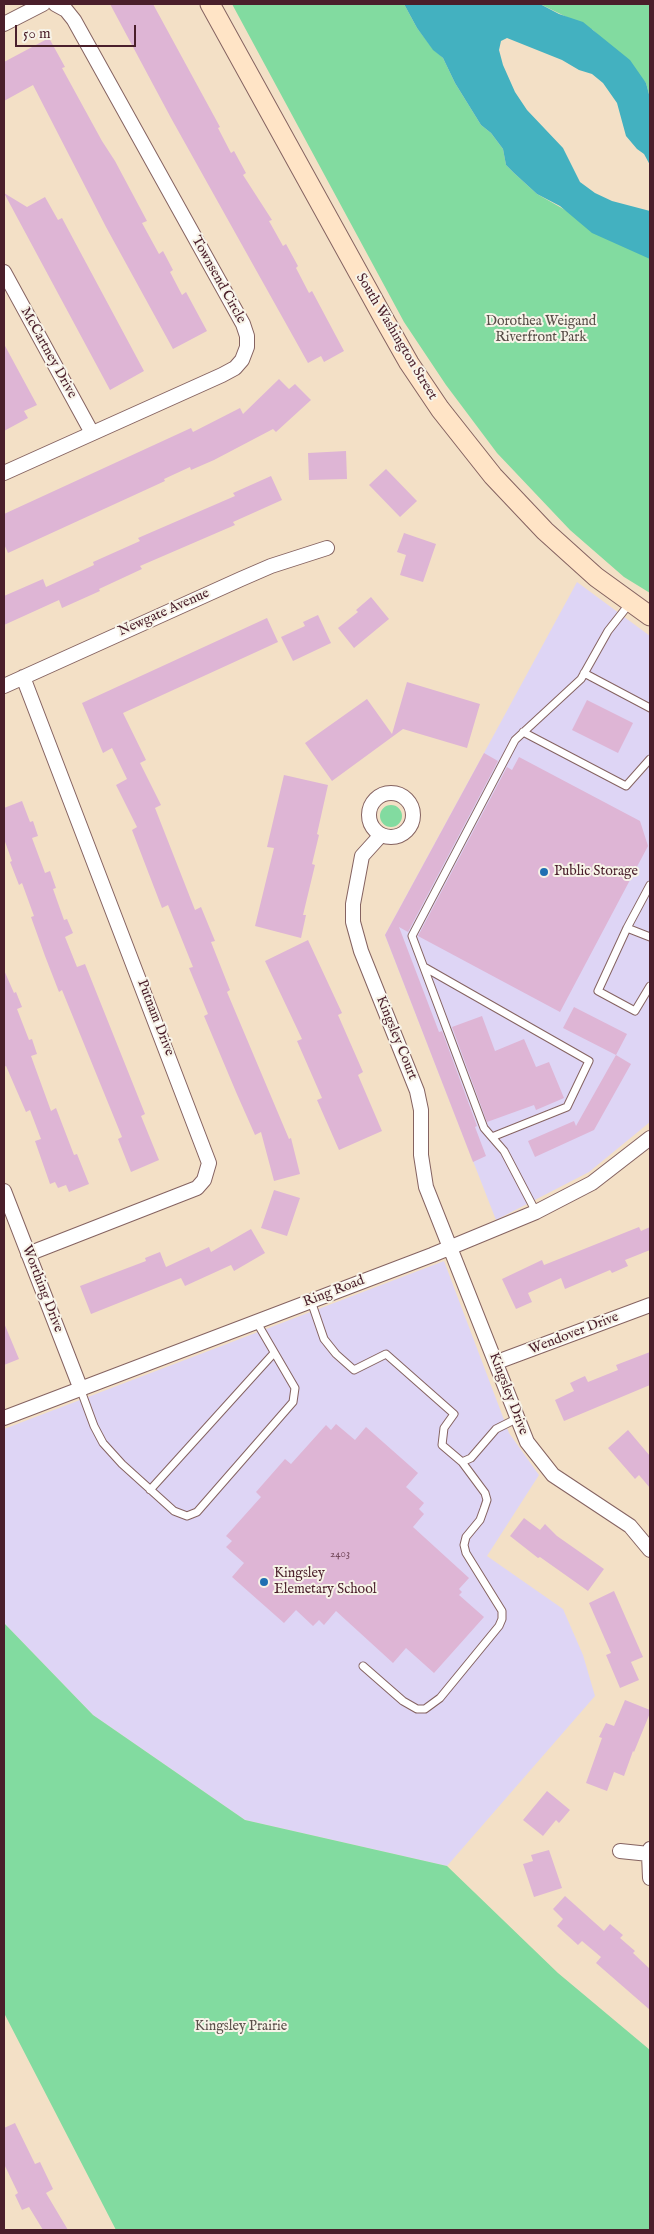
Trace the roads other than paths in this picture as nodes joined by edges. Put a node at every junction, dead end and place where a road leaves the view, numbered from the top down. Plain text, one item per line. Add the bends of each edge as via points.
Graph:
1 (43, 4) edge
2 (55, 4) edge
3 (210, 4) edge
4 (4, 24) edge
5 (4, 272) edge
6 (92, 433) junction
7 (4, 473) edge
8 (327, 548) dead end
9 (630, 603) junction
10 (650, 616) edge
11 (584, 673) junction
12 (24, 677) junction
13 (4, 686) edge
14 (650, 708) edge
15 (523, 732) junction
16 (650, 758) edge
17 (381, 835) dead end
18 (650, 885) edge
19 (627, 928) junction
20 (650, 937) edge
21 (424, 967) junction
22 (650, 986) edge
23 (492, 1137) junction
24 (650, 1138) edge
25 (4, 1191) edge
26 (536, 1212) junction
27 (449, 1248) junction
28 (28, 1254) junction
29 (311, 1300) junction
30 (650, 1305) edge
31 (256, 1321) junction
32 (274, 1353) junction
33 (497, 1362) junction
34 (80, 1387) junction
35 (4, 1418) edge
36 (518, 1418) junction
37 (462, 1462) junction
38 (150, 1490) junction
39 (650, 1550) edge
40 (363, 1666) dead end
41 (649, 1851) edge
42 (620, 1852) dead end
43 (650, 1878) edge

1 - 4 street
2 - 6 street, Townsend Circle via 74,20 247,336 245,356 235,368
3 - 9 main road, South Washington Street via 384,319 440,409 511,496 569,552
5 - 6 street, McCartney Drive
6 - 7 street, Townsend Circle
8 - 12 street, Newgate Avenue via 256,573
9 - 10 main road, South Washington Street
9 - 11 lane via 608,631
11 - 14 lane
11 - 15 lane
12 - 13 street, Newgate Avenue
12 - 28 street, Putnam Drive via 209,1163 198,1188
15 - 16 lane via 626,786
15 - 21 lane via 515,740 412,936
17 - 27 street, Kingsley Court via 362,856 353,922 361,951 417,1091 424,1176
18 - 19 lane
19 - 20 lane
19 - 22 lane via 598,991 635,1011
21 - 23 lane via 484,1128
21 - 23 lane via 589,1062 567,1107
23 - 26 lane via 504,1151
24 - 26 street, Ring Road via 592,1183
25 - 28 street, Worthing Drive
26 - 27 street, Ring Road
27 - 29 street, Ring Road
27 - 33 street, Kingsley Drive
28 - 34 street, Worthing Drive
29 - 31 street, Ring Road
29 - 37 lane via 324,1339 354,1370 386,1354 454,1414 444,1428 442,1445
30 - 33 street, Wendover Drive
31 - 32 lane
31 - 34 street, Ring Road
32 - 38 lane
32 - 38 lane via 295,1388 293,1402 197,1512 187,1516 174,1511
33 - 36 street, Kingsley Drive
34 - 35 street, Ring Road
34 - 38 lane via 88,1414 103,1442
36 - 37 lane via 496,1429 471,1458
36 - 39 street, Kingsley Drive via 527,1442 553,1475 630,1526
37 - 40 lane via 487,1500 480,1520 466,1538 466,1553 502,1611 502,1620 440,1698 425,1709 417,1710 403,1701
41 - 42 street
41 - 43 street

